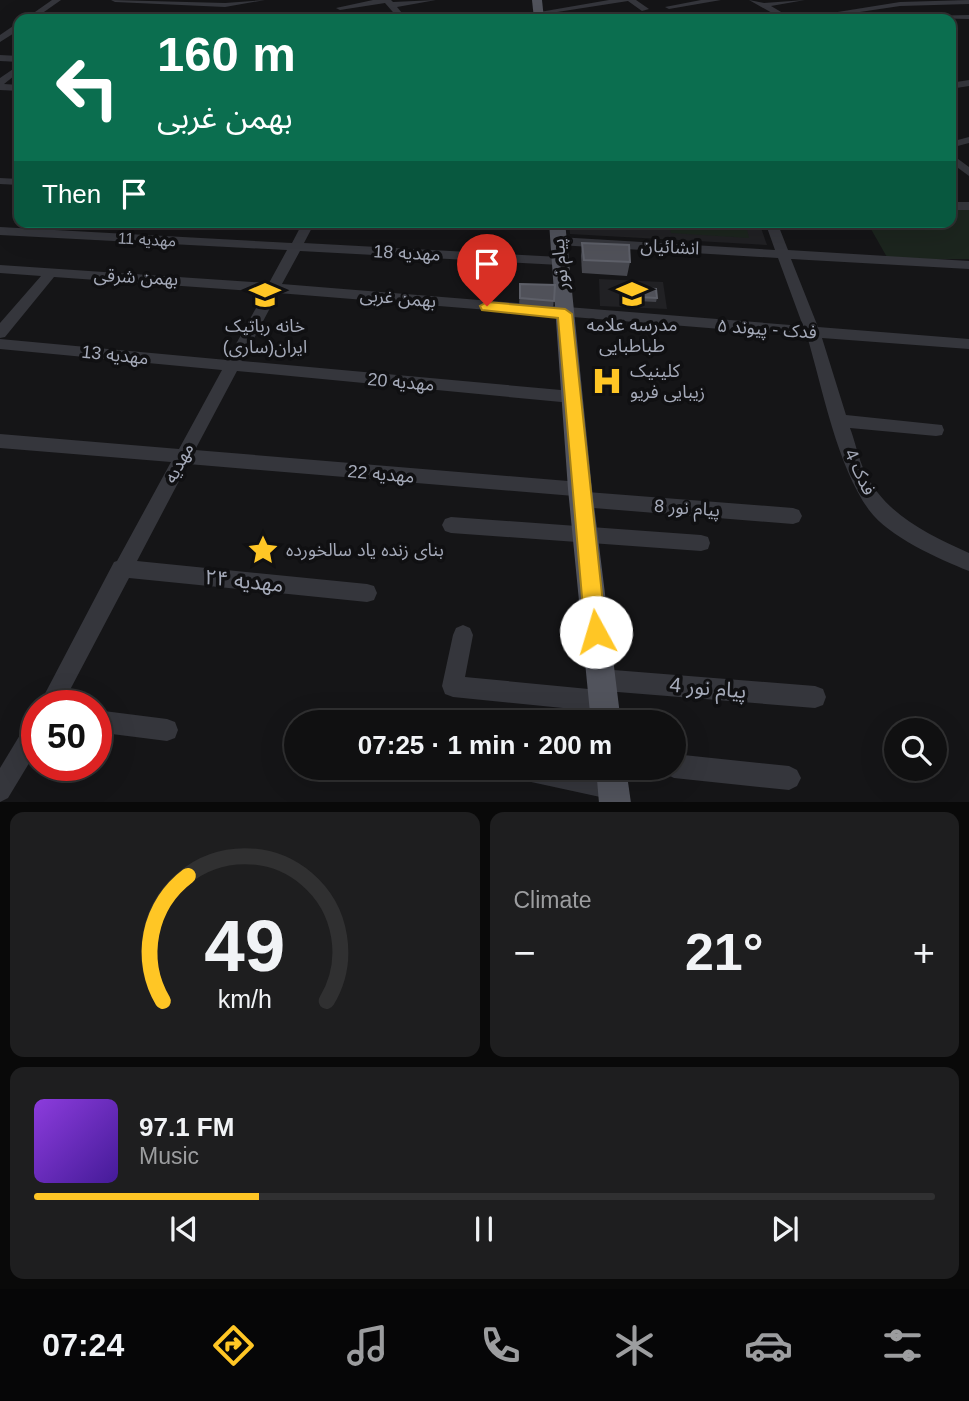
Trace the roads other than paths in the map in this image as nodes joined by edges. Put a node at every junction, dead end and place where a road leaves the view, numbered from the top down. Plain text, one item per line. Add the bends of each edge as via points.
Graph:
1 (57, 0) edge
2 (115, 0) edge
3 (261, 0) edge
4 (432, 0) edge
5 (624, 0) edge
6 (631, 0) edge
7 (717, 0) edge
8 (753, 0) edge
9 (801, 0) edge
10 (612, 1) edge
11 (955, 2) junction
12 (969, 2) edge
13 (388, 3) edge
14 (581, 3) edge
15 (242, 5) edge
16 (765, 5) junction
17 (669, 7) dead end
18 (340, 8) dead end
19 (645, 9) dead end
20 (622, 13) dead end
21 (36, 14) edge
22 (545, 14) edge
23 (595, 14) edge
24 (781, 14) edge
25 (832, 14) edge
26 (969, 15) edge
27 (14, 72) edge
28 (0, 85) edge
29 (306, 228) edge
30 (773, 228) edge
31 (558, 231) edge
32 (0, 232) edge
33 (295, 247) junction
34 (782, 253) junction
35 (560, 261) junction
36 (969, 265) edge
37 (0, 269) edge
38 (51, 272) junction
39 (273, 286) junction
40 (565, 314) junction
41 (813, 332) junction
42 (0, 334) edge
43 (0, 344) edge
44 (969, 344) edge
45 (230, 367) junction
46 (572, 397) junction
47 (838, 420) junction
48 (936, 430) dead end
49 (0, 441) edge
50 (183, 456) junction
51 (580, 494) junction
52 (793, 516) dead end
53 (451, 525) dead end
54 (585, 535) junction
55 (701, 543) dead end
56 (969, 562) edge
57 (121, 568) junction
58 (367, 593) dead end
59 (463, 635) dead end
60 (58, 690) edge
61 (815, 697) dead end
62 (604, 701) edge
63 (112, 722) edge
64 (167, 730) dead end
65 (21, 755) edge
66 (686, 767) edge
67 (789, 778) dead end
68 (583, 780) edge
69 (613, 786) edge
70 (0, 790) edge

1 - 21 street
2 - 15 street
3 - 15 street
4 - 13 street
5 - 10 street
6 - 19 street
7 - 17 street
8 - 16 street
9 - 16 street
10 - 14 street
10 - 20 street
11 - 12 street
11 - 25 street
11 - 26 street
13 - 18 street
14 - 22 street
14 - 23 street
16 - 24 street
27 - 28 street
29 - 33 street, مهدیه
30 - 34 street, فدک 4
31 - 34 street, انشائیان
31 - 35 main road, پیام نور
32 - 33 street, مهدیه 11
33 - 35 street, مهدیه 18
33 - 39 street, مهدیه
34 - 36 street, انشائیان
34 - 41 street, فدک 4
35 - 40 main road, پیام نور
37 - 38 street, بهمن شرقی
38 - 39 street, بهمن شرقی
38 - 42 street
39 - 40 street, بهمن غربی
39 - 45 street, مهدیه
40 - 41 street, فدک - پیوند ۵
40 - 46 main road, پیام نور
41 - 44 street, فدک - پیوند ۵
41 - 47 street, فدک 4
43 - 45 street, مهدیه 13
45 - 46 street, مهدیه 20
45 - 50 street, مهدیه
46 - 51 main road, پیام نور
47 - 48 street
47 - 56 street, فدک 4 via 856,472 877,507 916,538
49 - 50 street, مهدیه 22
50 - 51 street, مهدیه 22
50 - 57 street, مهدیه
51 - 52 street, پیام نور 8
51 - 54 main road, پیام نور
53 - 54 street
54 - 55 street
54 - 62 main road, پیام نور
57 - 58 street, مهدیه ۲۴
57 - 60 street, مهدیه
59 - 62 street, پیام نور 4 via 453,686
61 - 62 street, پیام نور 4
63 - 64 street
65 - 70 street
66 - 67 street
68 - 69 street

